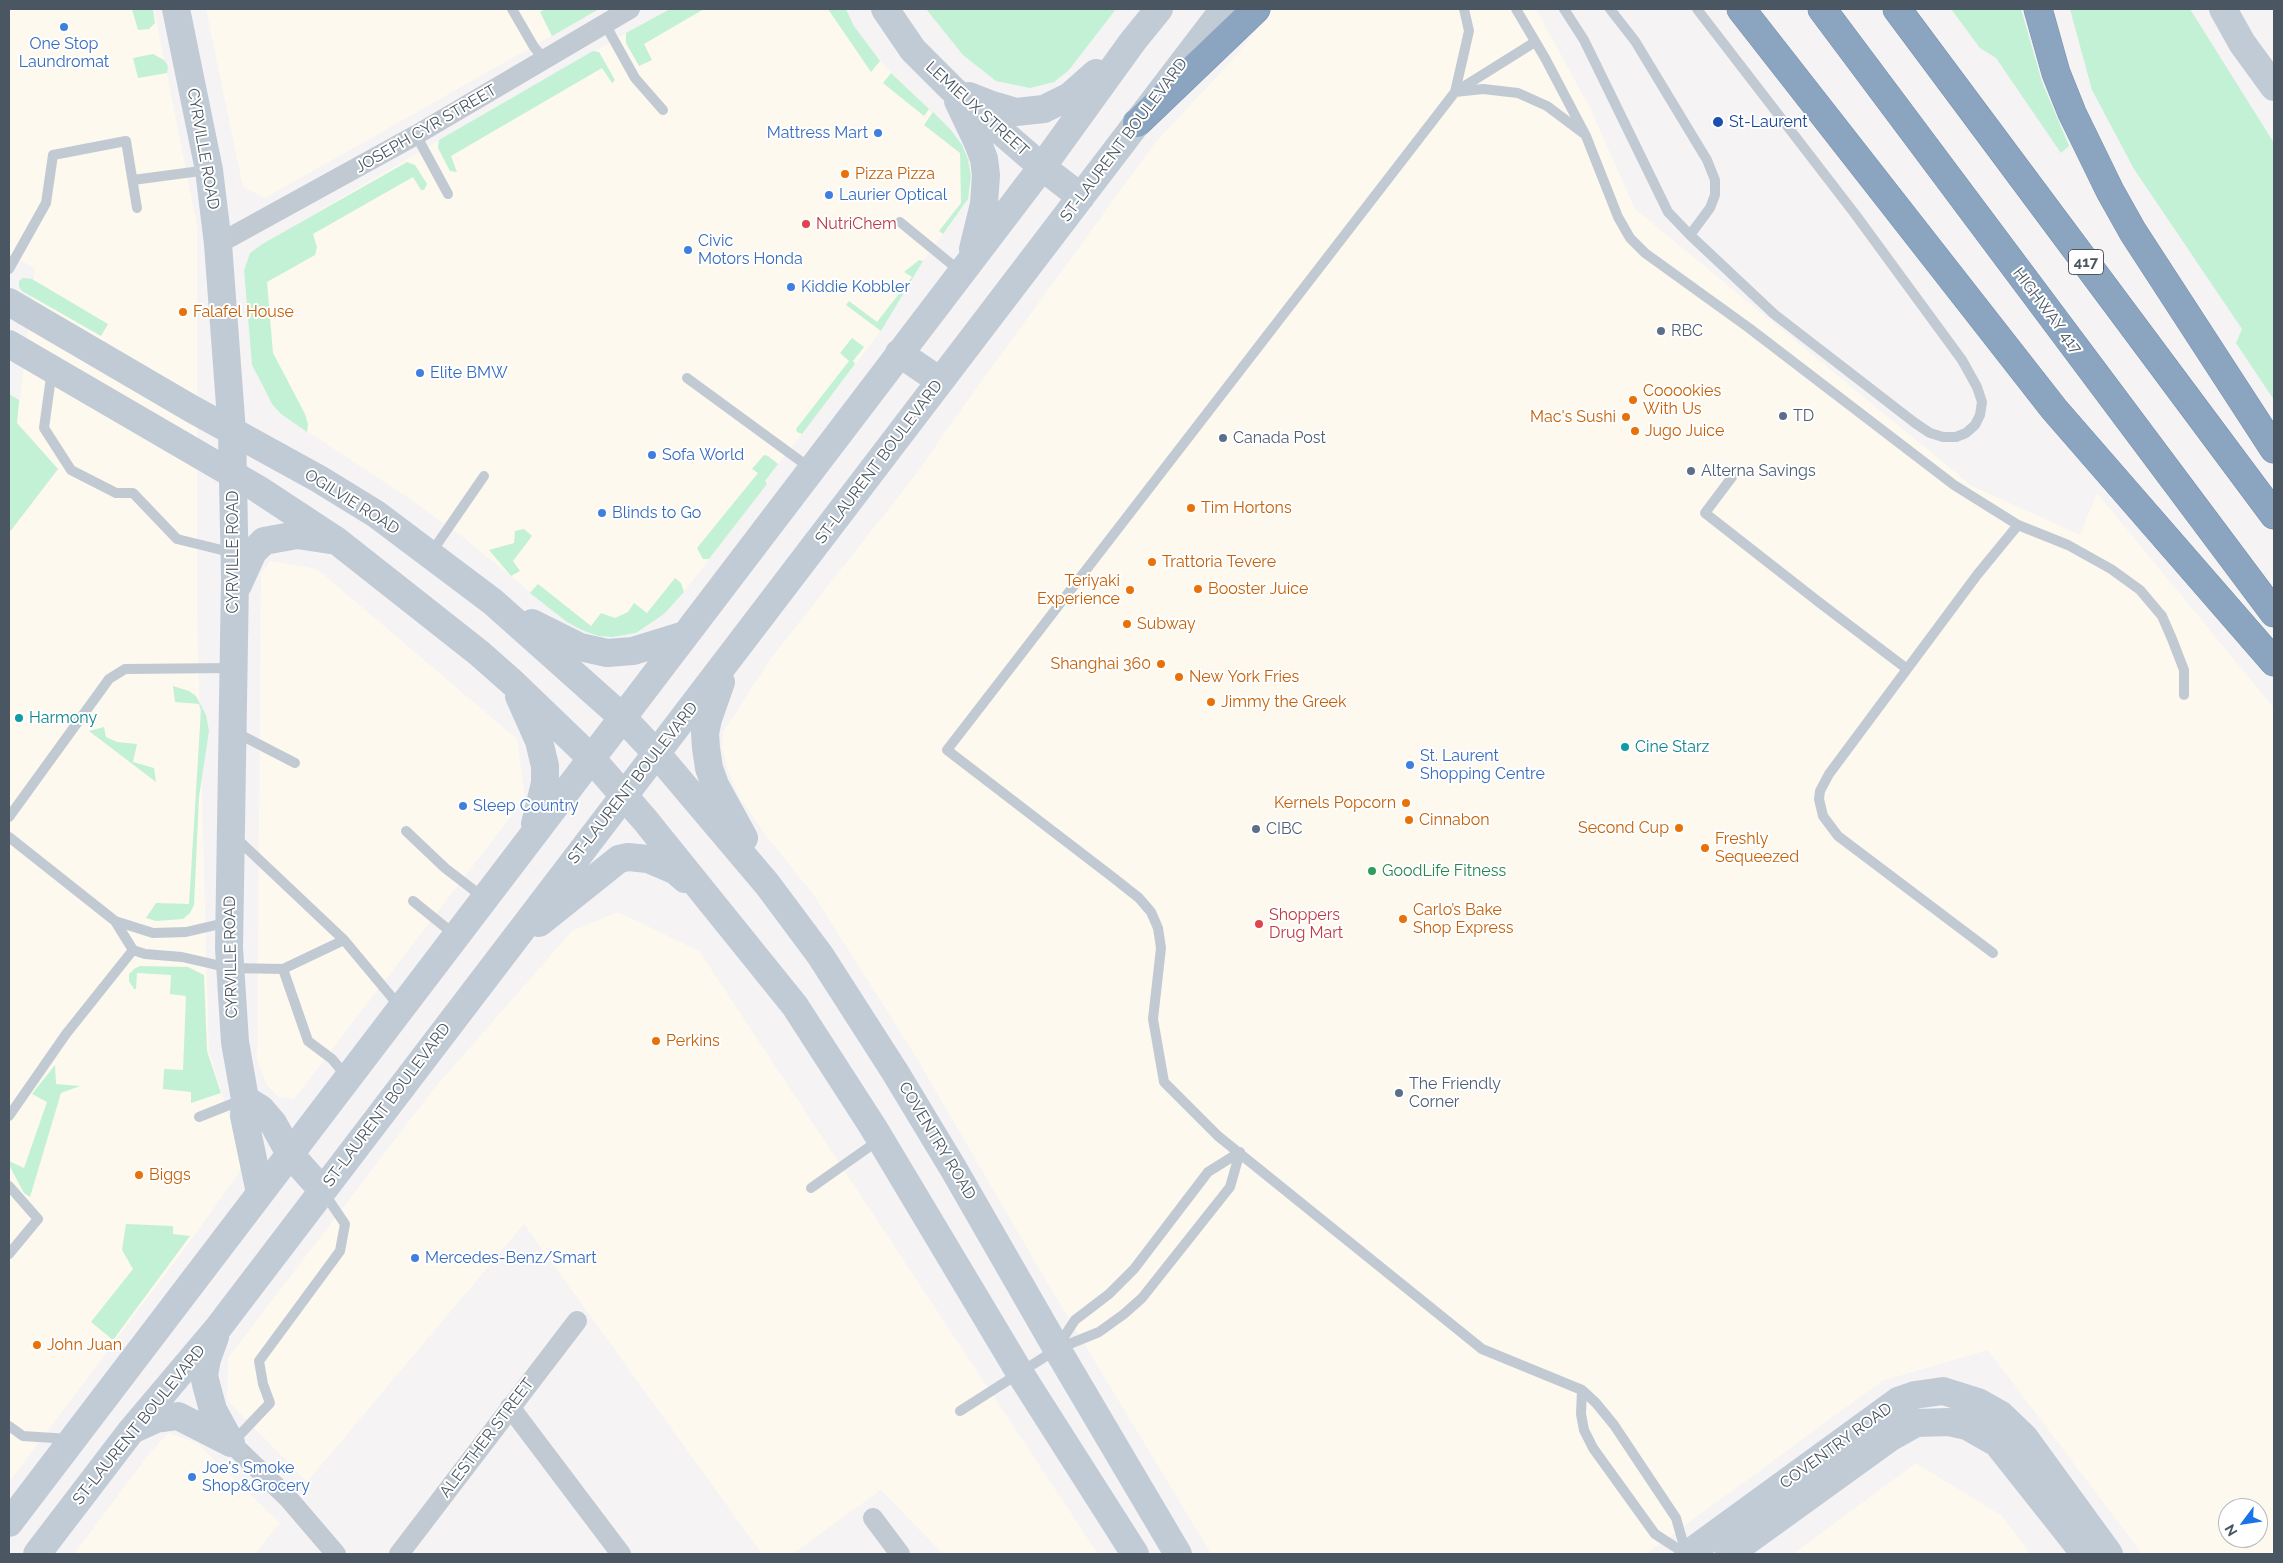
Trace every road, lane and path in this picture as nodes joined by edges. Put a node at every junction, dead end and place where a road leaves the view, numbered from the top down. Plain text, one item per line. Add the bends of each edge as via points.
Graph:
1 (176, 9) edge
2 (512, 9) edge
3 (630, 9) edge
4 (885, 9) edge
5 (1159, 9) edge
6 (1224, 9) edge
7 (1256, 9) edge
8 (1464, 9) edge
9 (1516, 9) edge
10 (1564, 9) edge
11 (1610, 9) edge
12 (1697, 9) edge
13 (1741, 9) edge
14 (1822, 9) edge
15 (1897, 9) edge
16 (2038, 9) edge
17 (2223, 9) edge
18 (605, 24) junction
19 (1133, 41) junction
20 (1535, 42) junction
21 (545, 60) junction
22 (2274, 88) edge
23 (952, 89) junction
24 (1455, 92) junction
25 (663, 110) dead end
26 (1137, 123) junction
27 (416, 135) junction
28 (1586, 136) junction
29 (1042, 167) junction
30 (209, 170) junction
31 (133, 180) junction
32 (448, 194) dead end
33 (1081, 197) junction
34 (137, 208) dead end
35 (900, 222) dead end
36 (1690, 235) junction
37 (218, 244) junction
38 (966, 266) junction
39 (9, 268) edge
40 (9, 302) edge
41 (9, 344) edge
42 (899, 353) junction
43 (52, 369) junction
44 (687, 378) dead end
45 (940, 381) junction
46 (232, 432) junction
47 (2274, 449) edge
48 (811, 469) junction
49 (233, 474) junction
50 (484, 476) dead end
51 (1732, 478) dead end
52 (2274, 515) edge
53 (2018, 525) junction
54 (337, 541) junction
55 (234, 553) junction
56 (431, 554) junction
57 (234, 592) junction
58 (493, 602) junction
59 (2274, 613) edge
60 (685, 635) junction
61 (733, 653) junction
62 (2274, 662) edge
63 (233, 668) junction
64 (1907, 669) junction
65 (513, 683) junction
66 (2184, 695) dead end
67 (622, 717) junction
68 (232, 731) junction
69 (657, 754) junction
70 (591, 758) junction
71 (295, 763) dead end
72 (624, 796) junction
73 (9, 817) edge
74 (406, 831) dead end
75 (230, 832) junction
76 (532, 835) junction
77 (9, 837) edge
78 (768, 884) junction
79 (484, 898) junction
80 (413, 901) dead end
81 (115, 921) junction
82 (230, 922) junction
83 (740, 935) junction
84 (456, 936) junction
85 (344, 940) junction
86 (133, 950) junction
87 (1993, 952) dead end
88 (501, 955) junction
89 (230, 968) junction
90 (283, 969) junction
91 (401, 1008) junction
92 (348, 1078) junction
93 (245, 1099) junction
94 (9, 1116) edge
95 (199, 1117) dead end
96 (880, 1140) junction
97 (1240, 1152) junction
98 (290, 1154) junction
99 (9, 1186) edge
100 (812, 1188) dead end
101 (322, 1190) junction
102 (260, 1193) junction
103 (9, 1254) edge
104 (577, 1321) dead end
105 (218, 1328) junction
106 (1057, 1349) junction
107 (1019, 1371) junction
108 (1582, 1390) junction
109 (510, 1408) junction
110 (960, 1411) dead end
111 (9, 1426) edge
112 (130, 1431) junction
113 (73, 1439) junction
114 (231, 1443) junction
115 (873, 1518) dead end
116 (9, 1523) edge
117 (37, 1554) edge
118 (336, 1554) edge
119 (398, 1554) edge
120 (621, 1554) edge
121 (900, 1554) edge
122 (1135, 1554) edge
123 (1178, 1554) edge
124 (1687, 1554) edge
125 (1730, 1554) edge
126 (2085, 1554) edge
127 (2109, 1554) edge

1 - 30 main road, CYRVILLE ROAD
2 - 21 lane
3 - 18 street, JOSEPH CYR STREET
4 - 23 main road, LEMIEUX STREET via 913,50
5 - 19 main road
6 - 26 main road, ST-LAURENT BOULEVARD
7 - 26 highway
8 - 24 lane via 1469,31
9 - 20 lane
10 - 36 lane via 1584,40 1668,212
11 - 36 lane via 1635,41 1707,160 1715,180 1715,195 1710,208
12 - 36 lane via 1948,339 1973,380 1982,402 1975,425 1956,437 1930,433 1774,314
13 - 62 highway via 2054,410
14 - 59 highway, HIGHWAY 417
15 - 52 highway, 417
16 - 47 highway via 2056,74 2110,191 2133,232
17 - 22 main road
18 - 21 street, JOSEPH CYR STREET
18 - 25 lane via 635,78
19 - 23 main road via 1070,96 1044,109 1005,110
19 - 29 main road
20 - 24 lane
20 - 28 lane
21 - 27 street, JOSEPH CYR STREET
23 - 29 main road, LEMIEUX STREET
23 - 38 main road via 978,143 986,175 984,204
24 - 28 lane via 1483,89 1518,93 1547,106
24 - 97 lane via 947,750 1139,898 1151,912 1161,948 1153,1019 1164,1082 1218,1136
26 - 33 main road, ST-LAURENT BOULEVARD
27 - 32 lane
27 - 37 street, JOSEPH CYR STREET
28 - 53 lane via 1618,217 1630,238 1646,253 1954,485
29 - 33 main road, LEMIEUX STREET
29 - 38 main road
30 - 31 lane
30 - 37 main road, CYRVILLE ROAD
31 - 34 lane
31 - 39 lane via 126,141 53,155 46,203
33 - 45 main road, ST-LAURENT BOULEVARD
35 - 38 lane
37 - 46 main road, CYRVILLE ROAD
38 - 42 main road
40 - 46 main road, OGILVIE ROAD
41 - 43 main road
42 - 45 main road
42 - 48 main road
43 - 49 main road
43 - 55 lane via 44,428 71,470 116,493 133,492 178,539
44 - 48 lane
45 - 61 main road, ST-LAURENT BOULEVARD
46 - 49 main road, CYRVILLE ROAD
46 - 56 main road, OGILVIE ROAD via 319,479 376,514
48 - 60 main road
49 - 54 main road
49 - 55 main road, CYRVILLE ROAD
50 - 56 lane
51 - 64 lane via 1705,513
53 - 64 lane
53 - 66 lane via 2068,545 2140,590 2162,616 2172,639 2184,670
54 - 57 main road via 297,535 264,541 253,552
54 - 65 main road via 480,653
55 - 57 main road, CYRVILLE ROAD
56 - 58 main road, OGILVIE ROAD
57 - 63 main road, CYRVILLE ROAD
58 - 60 main road via 592,651 633,651
58 - 67 main road, OGILVIE ROAD
60 - 67 main road
61 - 69 main road, ST-LAURENT BOULEVARD
61 - 78 main road via 708,719 706,748 715,785
63 - 68 main road, CYRVILLE ROAD
63 - 73 lane via 125,669 109,679
64 - 87 lane via 1829,774 1820,791 1820,807 1827,824 1838,836
65 - 70 main road
65 - 76 main road via 539,741 545,766
67 - 69 main road, OGILVIE ROAD
67 - 70 main road
68 - 71 lane
68 - 75 main road, CYRVILLE ROAD
69 - 72 main road, ST-LAURENT BOULEVARD
69 - 78 main road, COVENTRY ROAD
70 - 72 main road
70 - 76 main road
72 - 83 main road
72 - 88 main road, ST-LAURENT BOULEVARD
74 - 79 lane
75 - 82 main road, CYRVILLE ROAD
75 - 85 lane
76 - 79 main road
77 - 81 lane
78 - 106 main road, COVENTRY ROAD via 820,955 895,1072
79 - 84 main road
80 - 84 lane
81 - 82 lane via 153,932 186,932
81 - 86 lane
82 - 89 main road, CYRVILLE ROAD
83 - 88 main road via 676,871 648,859 628,857 612,864
83 - 96 main road via 795,1006
84 - 91 main road
85 - 90 lane
85 - 91 lane
86 - 89 lane
86 - 94 lane via 66,1034
88 - 101 main road, ST-LAURENT BOULEVARD
89 - 90 lane
89 - 93 main road, CYRVILLE ROAD via 235,1042
90 - 92 lane via 308,1041 332,1059
91 - 92 main road
92 - 98 main road
93 - 95 lane
93 - 98 main road via 261,1109 273,1123
93 - 102 main road, CYRVILLE ROAD via 244,1116
96 - 100 lane
96 - 107 main road
97 - 106 lane via 1208,1172 1134,1269 1109,1294 1075,1320
97 - 106 lane via 1230,1188 1142,1298 1098,1332
97 - 108 lane via 1482,1349
98 - 101 main road
98 - 102 main road
99 - 103 lane via 38,1219
101 - 105 main road, ST-LAURENT BOULEVARD
101 - 114 lane via 345,1224 340,1250 259,1361 270,1403
102 - 113 main road
104 - 109 street, ALESTHER STREET
105 - 112 main road, ST-LAURENT BOULEVARD
105 - 114 main road via 204,1375 213,1410
106 - 107 lane
106 - 123 main road, COVENTRY ROAD
107 - 110 lane
107 - 122 main road
108 - 124 lane via 1614,1425 1676,1518
108 - 124 lane via 1584,1430 1593,1448 1655,1534
109 - 119 street, ALESTHER STREET
109 - 120 street
111 - 113 lane via 23,1436
112 - 114 main road via 156,1419 178,1416
112 - 117 main road, ST-LAURENT BOULEVARD
113 - 116 main road
114 - 118 street via 288,1498
115 - 121 street
124 - 127 main road, COVENTRY ROAD via 1898,1401 1943,1391 1978,1402 2001,1415 2024,1437
125 - 126 main road, COVENTRY ROAD via 1890,1437 1916,1423 1949,1422 1968,1426 1997,1443

